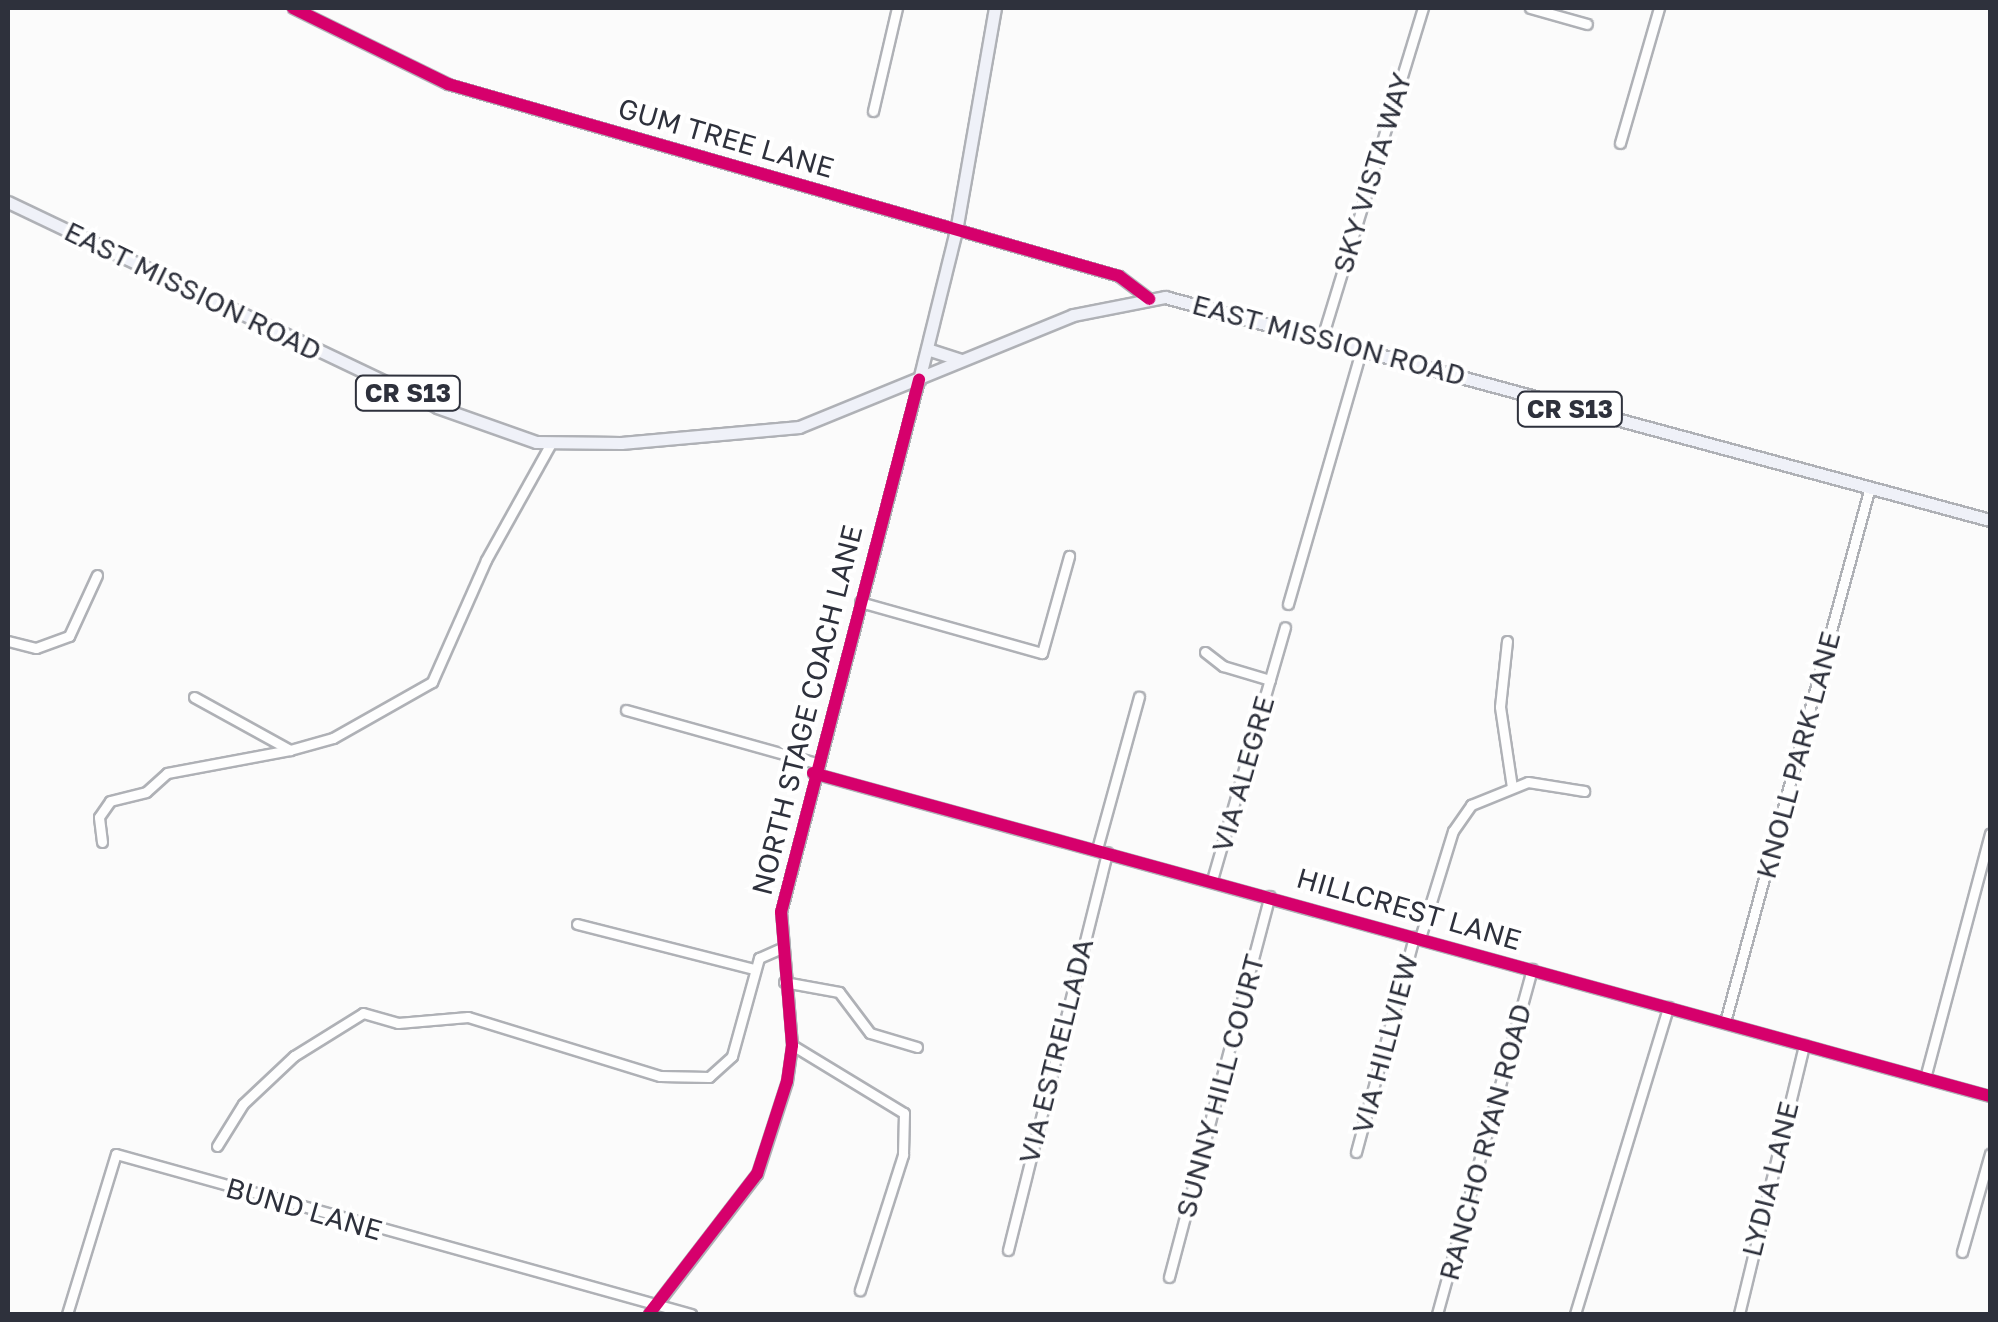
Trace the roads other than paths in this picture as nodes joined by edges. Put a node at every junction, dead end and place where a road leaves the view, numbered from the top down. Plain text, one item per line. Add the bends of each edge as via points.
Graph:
1 (293, 8) edge
2 (897, 8) edge
3 (995, 8) edge
4 (1423, 8) edge
5 (1530, 8) edge
6 (1658, 8) edge
7 (1587, 24) dead end
8 (873, 110) dead end
9 (1620, 143) dead end
10 (8, 202) edge
11 (956, 231) junction
12 (1150, 298) junction
13 (1322, 338) junction
14 (1362, 348) junction
15 (927, 349) junction
16 (965, 360) junction
17 (919, 380) junction
18 (551, 444) junction
19 (1870, 487) junction
20 (1990, 520) edge
21 (1069, 556) dead end
22 (97, 575) dead end
23 (860, 602) junction
24 (1288, 604) dead end
25 (1286, 627) dead end
26 (8, 641) edge
27 (1507, 641) dead end
28 (1205, 652) dead end
29 (1270, 680) junction
30 (194, 697) dead end
31 (1139, 697) dead end
32 (626, 710) dead end
33 (290, 750) junction
34 (814, 768) junction
35 (1512, 786) junction
36 (1584, 791) dead end
37 (1990, 834) edge
38 (102, 842) dead end
39 (1102, 851) junction
40 (1212, 880) junction
41 (1270, 896) junction
42 (576, 924) dead end
43 (1417, 938) junction
44 (780, 950) junction
45 (753, 969) junction
46 (1532, 969) junction
47 (784, 982) junction
48 (1668, 1007) junction
49 (1725, 1022) junction
50 (792, 1044) junction
51 (1804, 1045) junction
52 (918, 1047) dead end
53 (1925, 1078) junction
54 (1990, 1096) edge
55 (217, 1146) dead end
56 (1356, 1152) dead end
57 (1990, 1154) edge
58 (1008, 1250) dead end
59 (1962, 1252) dead end
60 (1169, 1276) dead end
61 (860, 1290) dead end
62 (656, 1304) junction
63 (66, 1314) edge
64 (649, 1314) edge
65 (691, 1314) edge
66 (1437, 1314) edge
67 (1574, 1314) edge
68 (1739, 1314) edge

1 - 11 street, GUM TREE LANE via 448,84
2 - 8 street
3 - 11 main road, NORTH STAGE COACH LANE
4 - 13 street, SKY VISTA WAY
5 - 7 street
6 - 9 street
10 - 18 main road, EAST MISSION ROAD / CR S13 via 438,407
11 - 12 street, GUM TREE LANE via 1119,276
11 - 15 main road, NORTH STAGE COACH LANE
12 - 13 main road, EAST MISSION ROAD / CR S13 via 1220,308
12 - 16 main road, EAST MISSION ROAD / CR S13 via 1072,315
13 - 14 main road, EAST MISSION ROAD / CR S13
14 - 19 main road, EAST MISSION ROAD / CR S13
14 - 24 street
15 - 16 main road
15 - 17 main road, NORTH STAGE COACH LANE
16 - 17 main road, EAST MISSION ROAD / CR S13
17 - 18 main road, EAST MISSION ROAD / CR S13 via 799,427
17 - 23 street, NORTH STAGE COACH LANE
18 - 33 street via 486,560 432,682 333,738
19 - 20 main road, EAST MISSION ROAD / CR S13
19 - 49 street, KNOLL PARK LANE
21 - 23 street via 1042,653
22 - 26 street via 69,636 36,648
23 - 34 street, NORTH STAGE COACH LANE
25 - 29 street
27 - 35 street via 1500,707
28 - 29 street, VIA ALEGRE via 1223,666
29 - 40 street, VIA ALEGRE
30 - 33 street
31 - 39 street, VIA ESTRELLADA
32 - 34 street, HILLCREST LANE
33 - 38 street via 167,773 146,792 110,802 99,817
34 - 39 street, HILLCREST LANE
34 - 44 street, NORTH STAGE COACH LANE
35 - 36 street via 1563,783
35 - 43 street, VIA HILLVIEW via 1471,805 1454,830
37 - 53 street
39 - 40 street, HILLCREST LANE
39 - 58 street, VIA ESTRELLADA
40 - 41 street, HILLCREST LANE
41 - 43 street, HILLCREST LANE
41 - 60 street, SUNNY HILL COURT
42 - 45 street
43 - 46 street, HILLCREST LANE
43 - 56 street, VIA HILLVIEW
44 - 45 street
44 - 47 street, NORTH STAGE COACH LANE
45 - 55 street via 732,1056 708,1077 660,1076 468,1017 398,1023 364,1012 256,1092
46 - 48 street, HILLCREST LANE
46 - 66 street, RANCHO RYAN ROAD
47 - 50 street, NORTH STAGE COACH LANE
47 - 52 street via 839,992 870,1033
48 - 49 street, HILLCREST LANE
48 - 67 street
49 - 51 street, HILLCREST LANE
50 - 61 street via 904,1113 903,1155
50 - 62 street, NORTH STAGE COACH LANE via 757,1174
51 - 53 street, HILLCREST LANE
51 - 68 street, LYDIA LANE via 1764,1186
53 - 54 street, HILLCREST LANE
57 - 59 street
62 - 63 street, BUND LANE via 514,1272 116,1154
62 - 64 street, NORTH STAGE COACH LANE
62 - 65 street

